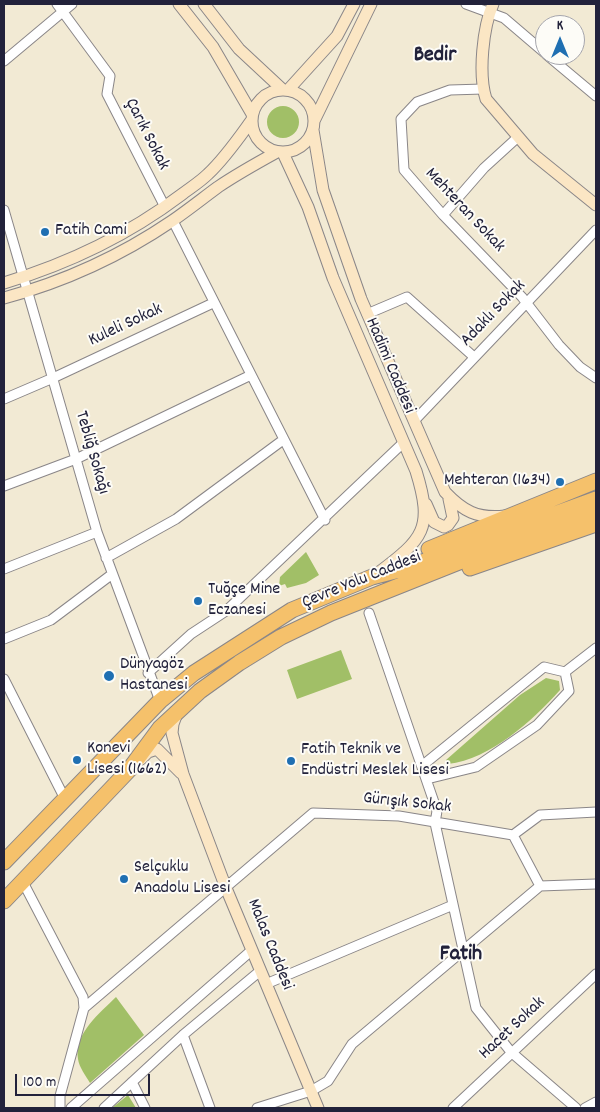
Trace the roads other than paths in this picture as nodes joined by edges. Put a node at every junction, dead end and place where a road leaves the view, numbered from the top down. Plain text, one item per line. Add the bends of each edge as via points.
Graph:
1 (57, 4) edge
2 (72, 4) edge
3 (179, 4) edge
4 (204, 4) edge
5 (354, 4) edge
6 (371, 4) edge
7 (466, 4) edge
8 (491, 8) edge
9 (63, 12) junction
10 (535, 45) edge
11 (4, 61) edge
12 (559, 65) edge
13 (483, 89) junction
14 (285, 90) junction
15 (596, 96) edge
16 (252, 117) junction
17 (314, 126) junction
18 (518, 137) junction
19 (280, 153) junction
20 (596, 205) edge
21 (165, 207) junction
22 (4, 210) edge
23 (442, 215) junction
24 (173, 220) junction
25 (596, 230) edge
26 (23, 277) junction
27 (4, 282) edge
28 (28, 292) junction
29 (4, 298) edge
30 (214, 303) junction
31 (527, 304) junction
32 (367, 314) junction
33 (474, 358) junction
34 (251, 375) junction
35 (53, 378) junction
36 (596, 378) edge
37 (4, 399) edge
38 (415, 420) junction
39 (283, 440) junction
40 (403, 443) junction
41 (76, 459) junction
42 (596, 481) edge
43 (4, 486) edge
44 (445, 492) junction
45 (596, 499) edge
46 (424, 500) junction
47 (596, 512) edge
48 (512, 515) junction
49 (324, 520) junction
50 (596, 524) edge
51 (97, 532) junction
52 (508, 537) junction
53 (106, 558) junction
54 (4, 569) edge
55 (111, 575) junction
56 (372, 577) junction
57 (380, 593) junction
58 (369, 613) dead end
59 (4, 639) edge
60 (596, 648) edge
61 (565, 672) junction
62 (148, 673) junction
63 (4, 679) edge
64 (160, 701) junction
65 (179, 709) junction
66 (422, 765) junction
67 (129, 770) junction
68 (183, 774) junction
69 (427, 779) junction
70 (64, 797) junction
71 (596, 812) edge
72 (435, 823) junction
73 (513, 835) junction
74 (4, 862) edge
75 (24, 879) junction
76 (596, 884) edge
77 (229, 885) junction
78 (540, 886) junction
79 (4, 901) edge
80 (453, 905) junction
81 (252, 950) junction
82 (463, 950) junction
83 (260, 971) junction
84 (596, 974) edge
85 (266, 984) junction
86 (84, 1008) junction
87 (183, 1035) junction
88 (512, 1052) junction
89 (132, 1082) junction
90 (311, 1091) junction
91 (596, 1104) edge
92 (60, 1108) edge
93 (71, 1108) edge
94 (104, 1108) edge
95 (146, 1108) edge
96 (210, 1108) edge
97 (257, 1108) edge
98 (318, 1108) edge
99 (453, 1108) edge
100 (576, 1108) edge
101 (585, 1108) edge

1 - 9 street, Çarık Sokak
2 - 9 street
3 - 16 main road via 213,47
4 - 14 main road via 239,49
5 - 14 main road via 337,36
6 - 17 main road
7 - 8 street
8 - 10 street
8 - 13 main road via 484,45
9 - 11 street
9 - 21 street, Çarık Sokak via 110,76 107,94
12 - 15 street
13 - 18 main road via 486,99
13 - 23 street, Mehteran Sokak via 450,90 417,102 401,119 404,170
14 - 16 main road via 263,96
14 - 17 main road via 296,93 310,104
16 - 19 main road via 255,137 261,144
16 - 21 main road via 207,176
17 - 19 main road via 303,146
17 - 32 main road, Hadimi Caddesi via 323,190
18 - 20 main road via 533,154
18 - 23 street via 484,168
19 - 24 main road via 220,186
19 - 40 main road, Hadimi Caddesi via 308,207 333,278
21 - 26 main road via 77,256
22 - 26 street, Tebliğ Sokağı
23 - 31 street, Mehteran Sokak
24 - 28 main road via 135,244 81,271
24 - 30 street
25 - 31 street, Adaklı Sokak
26 - 27 main road
26 - 28 street, Tebliğ Sokağı
28 - 29 main road
28 - 35 street, Tebliğ Sokağı
30 - 34 street
30 - 35 street, Kuleli Sokak
31 - 33 street, Adaklı Sokak
31 - 36 street, Mehteran Sokak via 559,345
32 - 33 street via 407,297
32 - 38 main road, Hadimi Caddesi
33 - 38 street, Adaklı Sokak
34 - 39 street
34 - 41 street
35 - 37 street, Kuleli Sokak
35 - 41 street, Tebliğ Sokağı
38 - 44 main road, Hadimi Caddesi
39 - 49 street
39 - 53 street via 176,520
40 - 46 main road, Hadimi Caddesi via 416,470
40 - 49 street
41 - 43 street
41 - 51 street, Tebliğ Sokağı
42 - 48 highway
44 - 46 main road via 454,512 448,525 440,526 434,522
44 - 48 main road, Hadimi Caddesi via 466,511 491,516
45 - 52 highway
46 - 56 main road, Hadimi Caddesi via 423,519 416,541
47 - 52 highway
48 - 56 highway via 411,556
49 - 62 street via 226,612 191,634
50 - 57 highway via 444,577
51 - 53 street, Tebliğ Sokağı
51 - 54 street
52 - 56 highway, Çevre Yolu Caddesi
52 - 57 highway, Çevre Yolu Caddesi
53 - 55 street, Tebliğ Sokağı
55 - 59 street via 51,620
55 - 62 street, Tebliğ Sokağı
56 - 64 highway, Çevre Yolu Caddesi via 292,610 194,673
57 - 65 highway, Çevre Yolu Caddesi via 281,637 239,663
58 - 66 street
60 - 61 street
61 - 66 street via 544,667
61 - 69 street via 569,691 537,725 476,767
62 - 64 street, Tebliğ Sokağı
63 - 70 street
64 - 70 highway, Çevre Yolu Caddesi
65 - 67 highway, Çevre Yolu Caddesi via 160,728
65 - 68 main road, Malas Caddesi via 172,733
66 - 69 street
67 - 68 main road via 148,752 157,749
67 - 75 highway, Çevre Yolu Caddesi
68 - 77 main road, Malas Caddesi
69 - 72 street via 437,811
70 - 74 highway, Çevre Yolu Caddesi
71 - 73 street via 540,815
72 - 73 street, Gürışık Sokak
72 - 77 street, Gürışık Sokak via 399,816 313,813
72 - 80 street
73 - 78 street
75 - 79 highway, Çevre Yolu Caddesi
75 - 86 street via 83,997
76 - 78 street
77 - 81 main road, Malas Caddesi
77 - 86 street, Gürışık Sokak
78 - 82 street
80 - 82 street
80 - 85 street
81 - 83 main road, Malas Caddesi
81 - 93 street
82 - 88 street via 476,1008
82 - 90 street via 352,1044 328,1081
83 - 85 main road, Malas Caddesi
83 - 87 street
84 - 88 street, Hacet Sokak
85 - 90 main road, Malas Caddesi
86 - 92 street via 60,1096
87 - 89 street
87 - 96 street
88 - 99 street, Hacet Sokak
88 - 100 street
89 - 94 street
89 - 95 street
90 - 97 street
90 - 98 main road, Malas Caddesi
91 - 101 street

